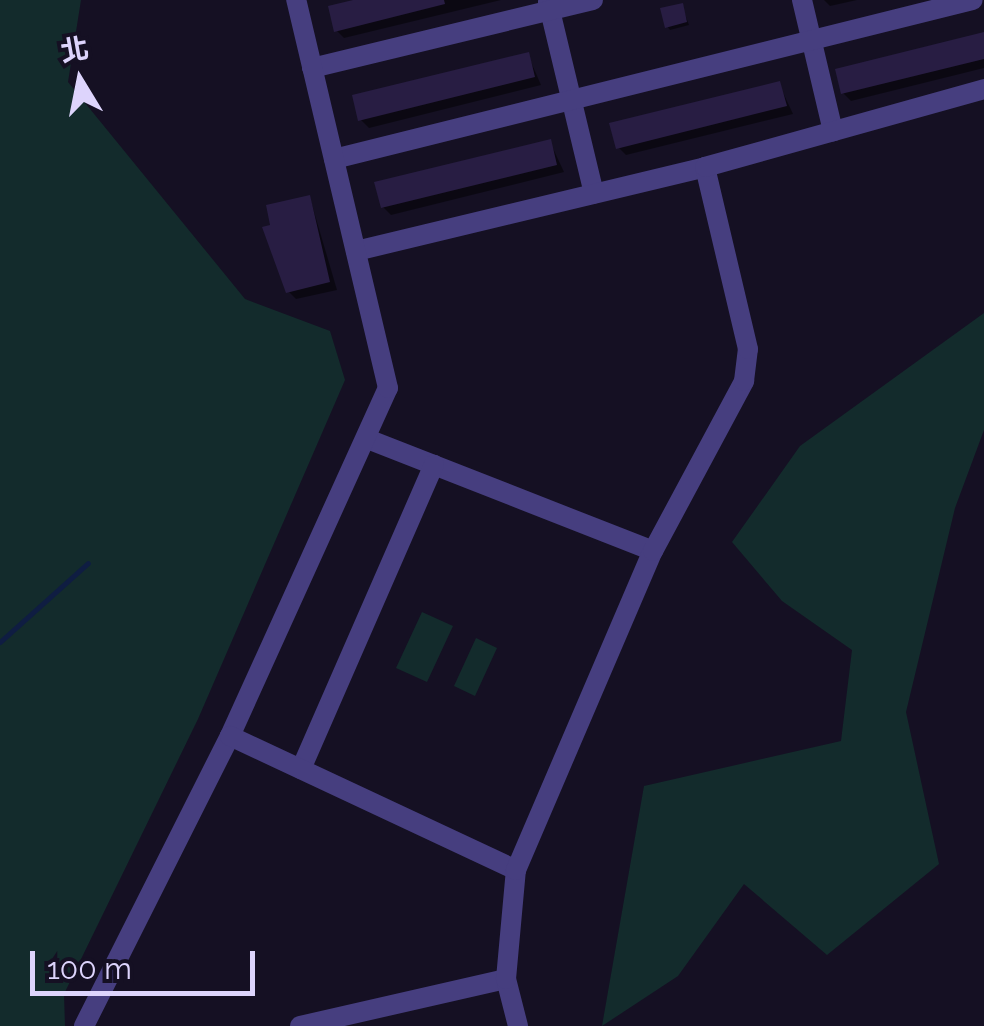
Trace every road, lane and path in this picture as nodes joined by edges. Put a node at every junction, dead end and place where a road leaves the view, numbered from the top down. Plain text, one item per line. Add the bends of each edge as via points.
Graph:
1 (296, 0) edge
2 (593, 0) edge
3 (802, 0) edge
4 (973, 0) edge
5 (549, 5) edge
6 (813, 40) junction
7 (312, 68) junction
8 (984, 89) edge
9 (572, 100) junction
10 (833, 132) junction
11 (334, 158) junction
12 (705, 168) junction
13 (594, 194) junction
14 (356, 251) junction
15 (370, 440) junction
16 (434, 465) junction
17 (653, 551) junction
18 (230, 736) junction
19 (301, 769) junction
20 (516, 870) junction
21 (506, 979) junction
22 (309, 1025) edge
23 (84, 1026) edge
24 (518, 1026) edge

1 - 7 lane
2 - 5 lane
3 - 6 lane
4 - 6 lane
5 - 7 lane
5 - 9 lane
6 - 9 lane
6 - 10 lane
7 - 11 lane
8 - 10 lane
9 - 11 lane
9 - 13 lane
10 - 12 lane
11 - 14 lane
12 - 13 lane
12 - 17 lane via 748,350 744,381
13 - 14 lane
14 - 15 lane via 388,388
15 - 16 lane
15 - 18 lane
16 - 17 lane
16 - 19 lane
17 - 20 lane
18 - 19 lane
18 - 23 lane
19 - 20 lane
20 - 21 lane
21 - 22 lane
21 - 24 lane

